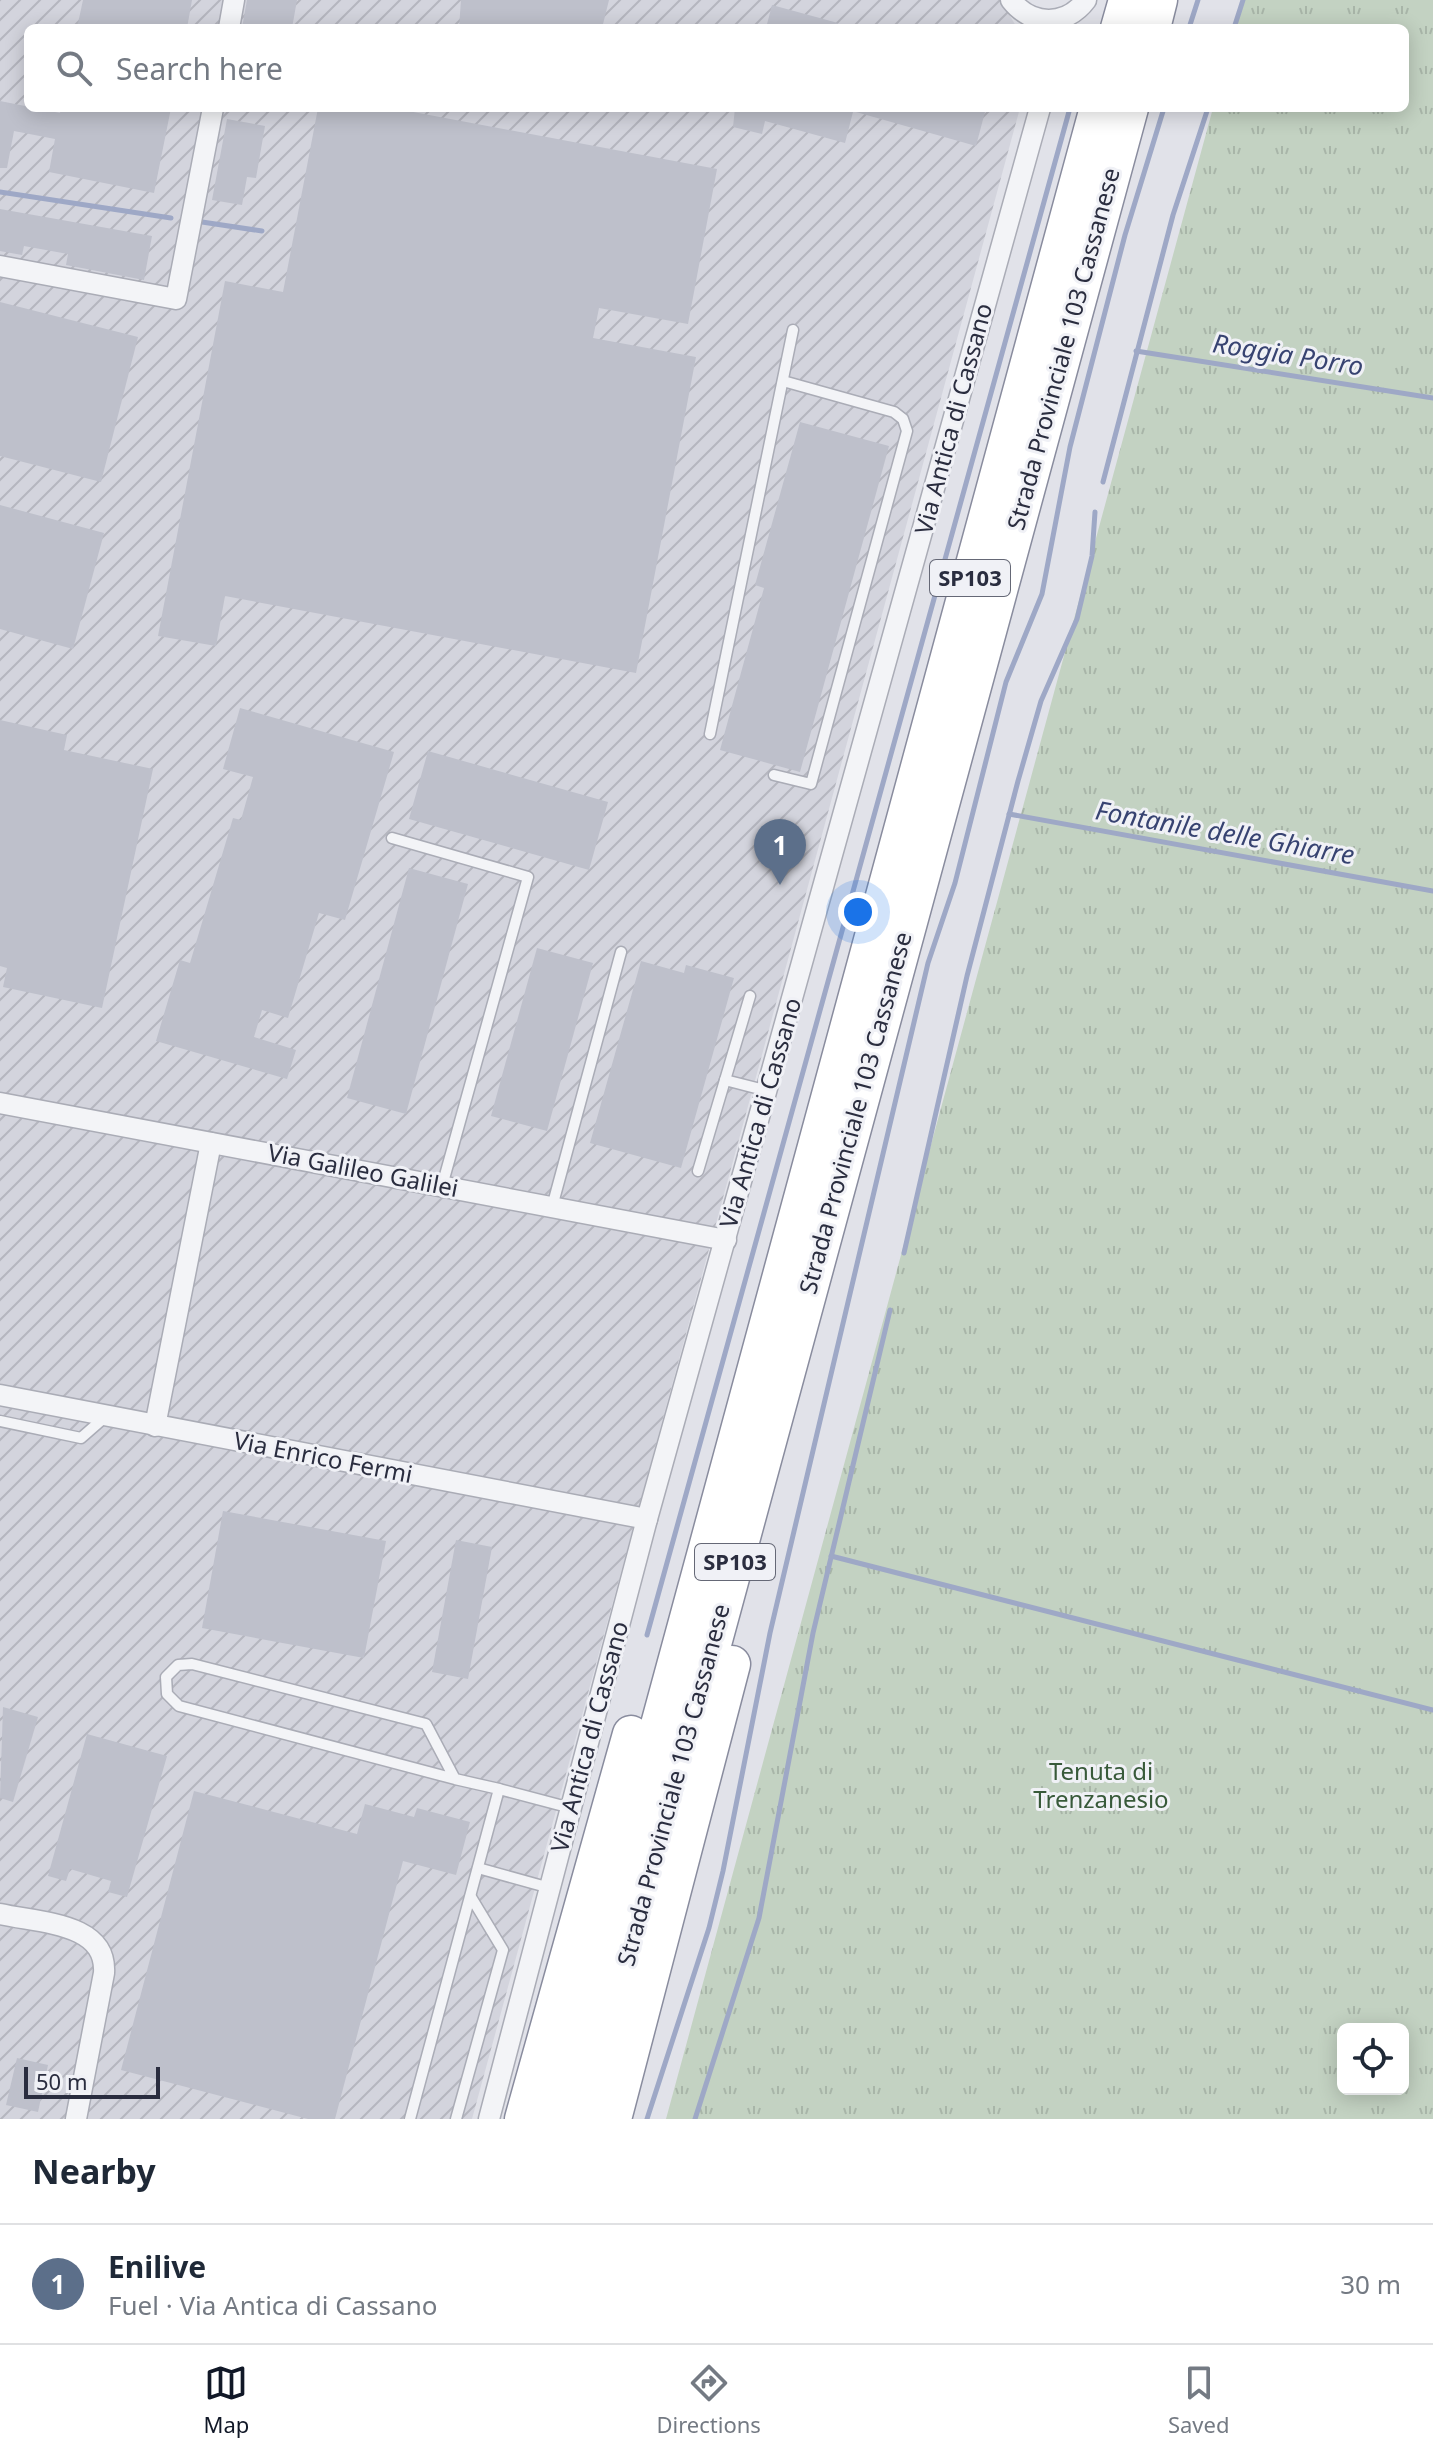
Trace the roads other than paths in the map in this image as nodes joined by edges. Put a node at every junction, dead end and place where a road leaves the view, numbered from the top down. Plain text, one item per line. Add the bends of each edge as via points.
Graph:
1 (234, 0) edge
2 (1011, 0) edge
3 (1127, 0) edge
4 (1159, 0) edge
5 (1074, 14) edge
6 (1037, 23) edge
7 (230, 24) edge
8 (1120, 24) edge
9 (1153, 24) edge
10 (212, 112) edge
11 (1039, 112) edge
12 (1097, 112) edge
13 (1129, 112) edge
14 (0, 266) edge
15 (793, 330) dead end
16 (783, 381) junction
17 (710, 734) dead end
18 (774, 775) dead end
19 (392, 838) dead end
20 (621, 952) dead end
21 (750, 996) dead end
22 (885, 1005) junction
23 (842, 1048) junction
24 (725, 1080) junction
25 (768, 1091) junction
26 (0, 1103) edge
27 (211, 1143) junction
28 (698, 1171) dead end
29 (442, 1186) junction
30 (552, 1207) junction
31 (726, 1240) junction
32 (0, 1395) edge
33 (106, 1416) junction
34 (0, 1421) edge
35 (155, 1426) junction
36 (647, 1519) junction
37 (455, 1779) junction
38 (499, 1789) junction
39 (571, 1808) junction
40 (478, 1868) junction
41 (550, 1888) junction
42 (471, 1897) junction
43 (0, 1914) edge
44 (76, 2119) edge
45 (410, 2119) edge
46 (456, 2119) edge
47 (489, 2119) edge
48 (523, 2119) edge
49 (552, 2119) edge
50 (584, 2119) edge
51 (613, 2119) edge

1 - 7 street
2 - 6 street
3 - 8 highway
4 - 9 highway
5 - 6 street
10 - 14 street via 176,299
11 - 25 street, Via Antica di Cassano
12 - 23 highway, Strada Provinciale 103 Cassanese / SP103
13 - 22 highway, Strada Provinciale 103 Cassanese / SP103
15 - 16 lane
16 - 17 lane
16 - 18 lane via 894,412 905,423 907,435 811,784
19 - 29 lane via 528,877
20 - 30 lane
21 - 24 lane
22 - 50 highway, Strada Provinciale 103 Cassanese / SP103
22 - 51 highway, SP103 via 814,1328 685,1856
23 - 48 highway, SP103 via 795,1174
23 - 49 highway, Strada Provinciale 103 Cassanese / SP103
24 - 25 lane
24 - 28 lane
25 - 31 street, Via Antica di Cassano
26 - 27 street, Via Galileo Galilei
27 - 29 street, Via Galileo Galilei
27 - 35 street
29 - 30 street, Via Galileo Galilei
30 - 31 street, Via Galileo Galilei
31 - 36 street, Via Antica di Cassano
32 - 33 street, Via Enrico Fermi
33 - 34 lane via 81,1438
33 - 35 street, Via Enrico Fermi
35 - 36 street, Via Enrico Fermi
36 - 39 street, Via Antica di Cassano
37 - 37 lane via 426,1724 192,1664 178,1665 166,1677 167,1694 179,1706
37 - 38 lane
38 - 39 lane
38 - 40 lane
39 - 41 street, Via Antica di Cassano
40 - 41 lane
40 - 42 lane
41 - 47 street, Via Antica di Cassano
42 - 45 lane
42 - 46 lane via 503,1950
43 - 44 street via 81,1933 103,1952 104,1973

